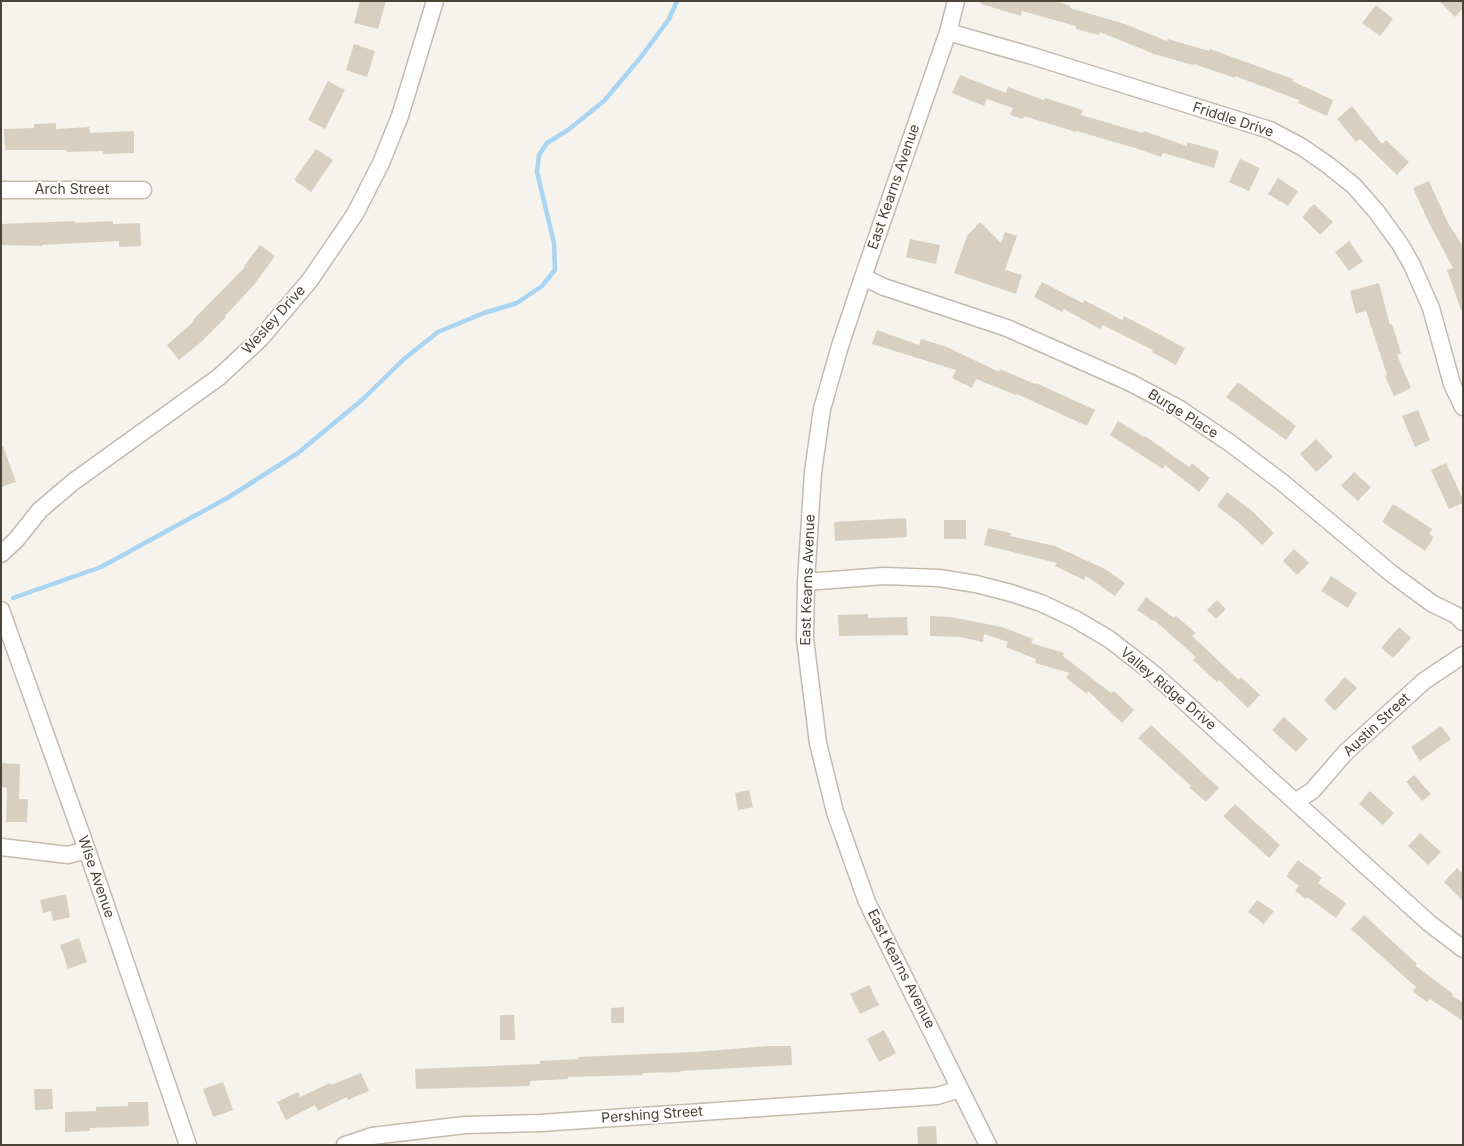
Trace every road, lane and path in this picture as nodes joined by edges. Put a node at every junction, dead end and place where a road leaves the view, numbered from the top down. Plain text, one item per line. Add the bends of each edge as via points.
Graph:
1 (435, 1) edge
2 (956, 1) edge
3 (948, 32) junction
4 (1, 190) edge
5 (143, 190) dead end
6 (862, 277) junction
7 (1463, 407) edge
8 (1, 554) edge
9 (806, 582) junction
10 (1, 610) edge
11 (1463, 622) edge
12 (1463, 654) edge
13 (1296, 801) junction
14 (1, 847) edge
15 (88, 850) junction
16 (1463, 949) edge
17 (960, 1089) junction
18 (418, 1138) edge
19 (188, 1145) edge
20 (345, 1145) edge
21 (988, 1145) edge

1 - 8 street, Wesley Drive via 400,116 381,163 355,214 310,280 260,339 219,377 73,482 40,510
2 - 3 street, East Kearns Avenue
3 - 6 street, East Kearns Avenue
3 - 7 street, Friddle Drive via 1270,130 1328,165 1354,186 1400,244 1431,308 1452,384
4 - 5 street, Arch Street
6 - 9 street, East Kearns Avenue via 822,409 813,472
6 - 11 street, Burge Place via 1007,328 1131,382 1178,408 1283,483 1392,574
9 - 13 street, Valley Ridge Drive via 884,576 939,578 1011,593 1075,619 1109,639 1154,674
9 - 17 street, East Kearns Avenue via 805,639 812,703 835,812 867,902
10 - 15 street, Wise Avenue
12 - 13 street, Austin Street via 1424,681 1346,752 1312,791
13 - 16 street, Valley Ridge Drive via 1429,923
14 - 15 street via 68,855
15 - 19 street, Wise Avenue
17 - 18 street, Pershing Street via 938,1096 540,1123 465,1125
17 - 21 street, East Kearns Avenue
18 - 20 street, Pershing Street via 372,1136

